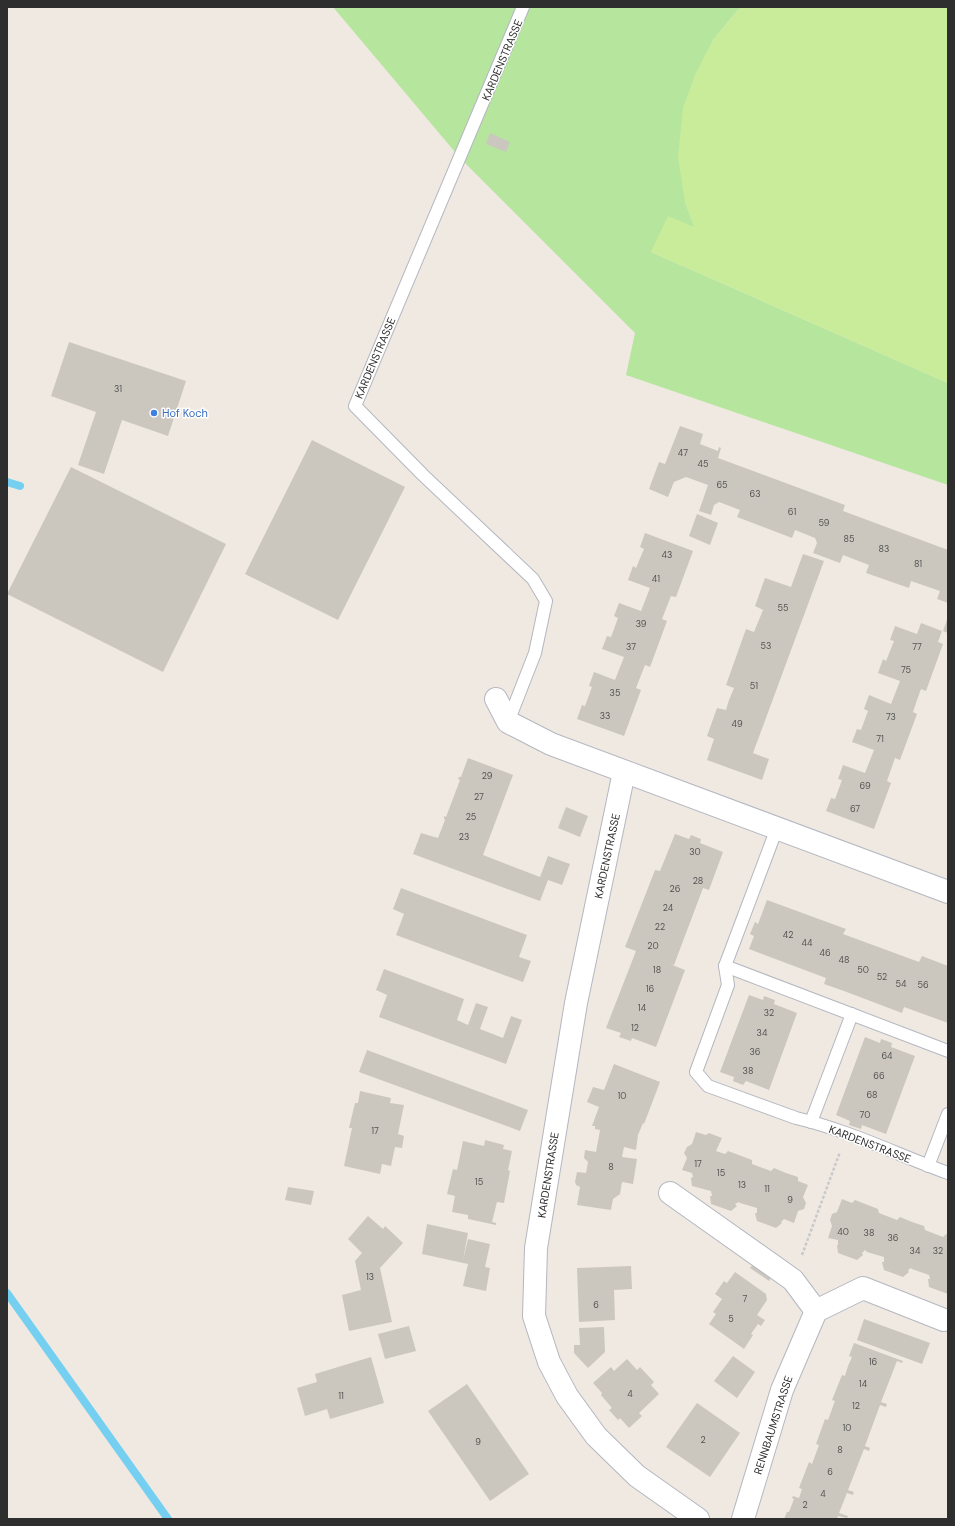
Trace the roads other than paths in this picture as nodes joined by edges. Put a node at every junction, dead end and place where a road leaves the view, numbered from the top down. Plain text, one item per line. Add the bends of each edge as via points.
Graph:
1 (523, 7) edge
2 (496, 699) dead end
3 (508, 722) junction
4 (624, 772) junction
5 (776, 828) junction
6 (948, 892) edge
7 (724, 966) junction
8 (852, 1014) junction
9 (948, 1051) edge
10 (948, 1114) edge
11 (811, 1122) junction
12 (928, 1166) junction
13 (948, 1173) edge
14 (670, 1193) dead end
15 (816, 1311) junction
16 (944, 1320) dead end
17 (698, 1519) edge
18 (743, 1519) edge

1 - 3 lane, KARDENSTRASSE via 355,406 423,475 533,579 546,601 535,653
2 - 3 street
3 - 4 street via 551,744
4 - 5 street
4 - 17 street, KARDENSTRASSE via 573,1019 536,1248 534,1316 549,1362 567,1396 596,1436 637,1476
5 - 6 street
5 - 7 lane
7 - 8 lane
7 - 11 lane, KARDENSTRASSE via 728,985 696,1072 708,1086
8 - 9 lane
8 - 11 lane
10 - 12 lane
11 - 12 lane, KARDENSTRASSE
12 - 13 lane, KARDENSTRASSE
14 - 15 street via 793,1280
15 - 16 street via 863,1288
15 - 18 street, RENNBAUMSTRASSE via 782,1390

